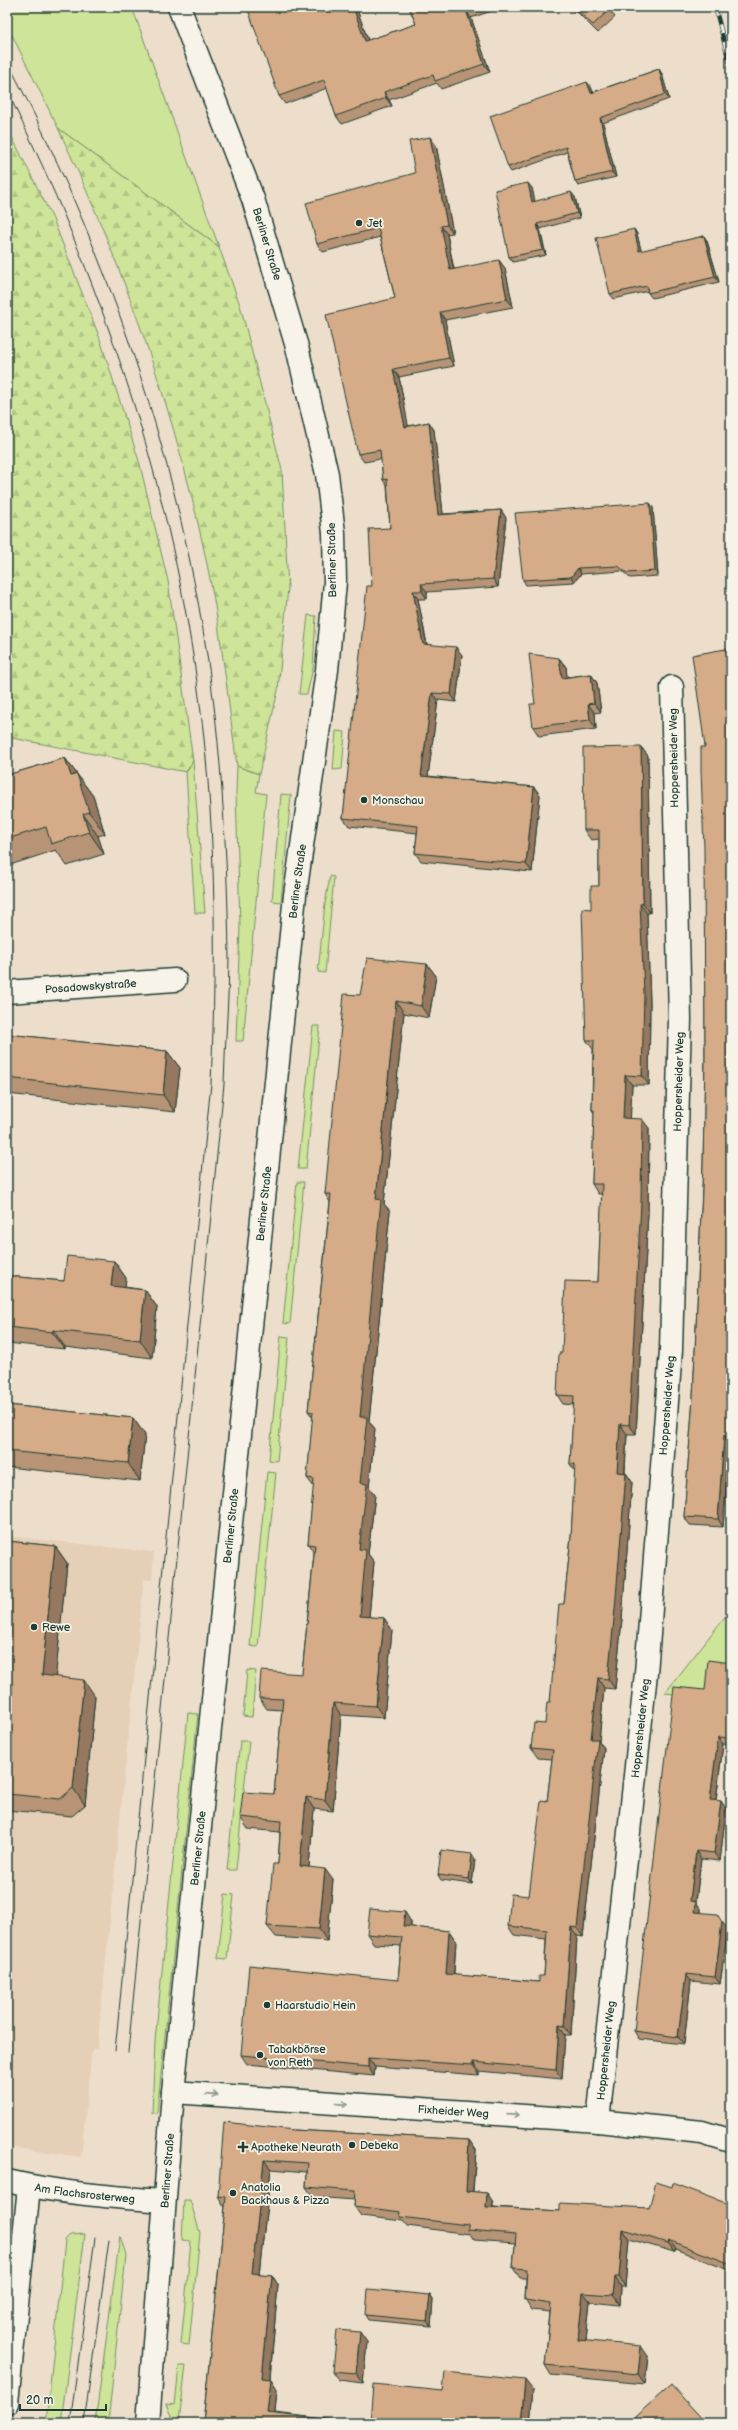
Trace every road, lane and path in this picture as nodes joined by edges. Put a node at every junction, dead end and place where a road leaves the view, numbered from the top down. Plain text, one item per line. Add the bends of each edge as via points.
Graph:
1 (179, 7) edge
2 (672, 687) dead end
3 (175, 980) dead end
4 (7, 992) edge
5 (173, 2092) junction
6 (598, 2121) junction
7 (731, 2142) edge
8 (7, 2182) edge
9 (29, 2187) junction
10 (163, 2201) junction
11 (7, 2403) edge
12 (148, 2423) edge

1 - 5 street, Berliner Straße via 252,199 297,347 327,474 334,533 335,582 327,670 295,895
2 - 6 street, Hoppersheider Weg via 680,1019 671,1350 646,1673
3 - 4 street, Posadowskystraße
5 -> 6 street, Fixheider Weg
5 - 10 street, Berliner Straße
6 - 7 street, Fixheider Weg via 702,2132
8 - 9 street, Am Flachsrosterweg
9 - 10 street, Am Flachsrosterweg
9 - 11 street
10 - 12 street, Berliner Straße

